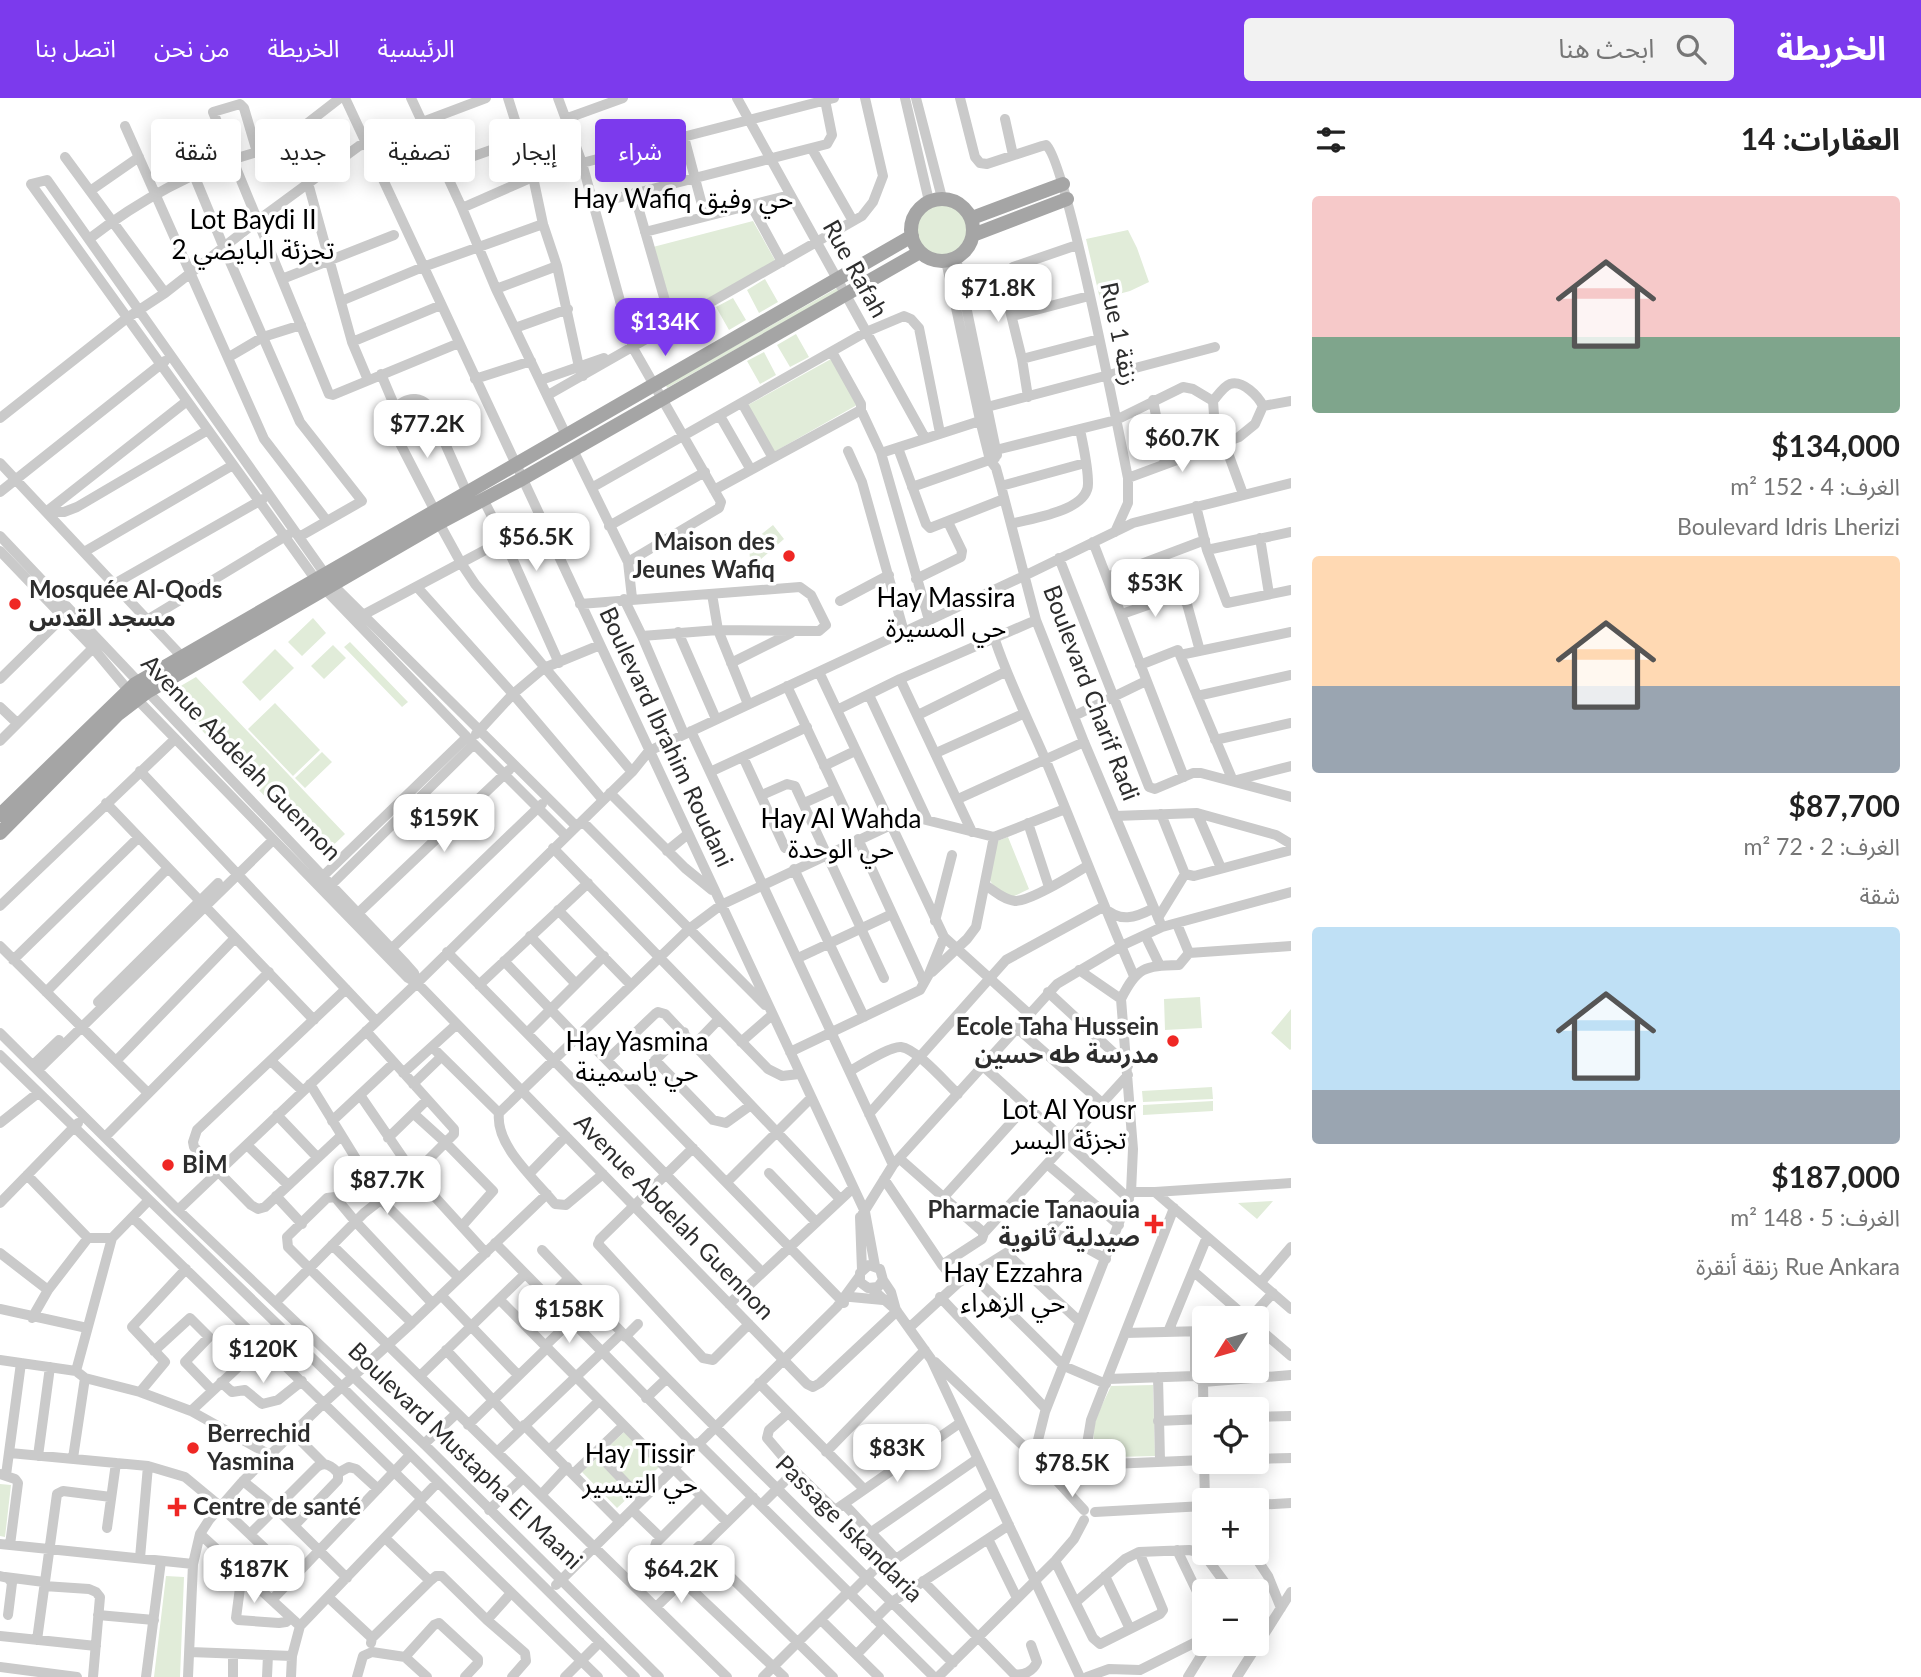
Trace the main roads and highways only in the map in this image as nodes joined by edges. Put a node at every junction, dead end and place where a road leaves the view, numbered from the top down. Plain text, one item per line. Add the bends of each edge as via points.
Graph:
1 (1063, 184) road end
2 (1067, 199) road end
3 (972, 218) junction
4 (973, 235) junction
5 (912, 236) junction
6 (920, 252) junction
7 (437, 517) junction
8 (138, 691) junction
9 (0, 816) edge
10 (0, 833) edge

1 - 3 main road
2 - 4 main road
3 - 4 main road
3 - 5 main road via 958,202 936,199 915,215
4 - 6 main road via 967,249 951,259 932,259
5 - 6 main road
5 - 7 main road via 467,493
6 - 7 main road via 522,479
7 - 8 main road
8 - 9 main road
8 - 10 main road

